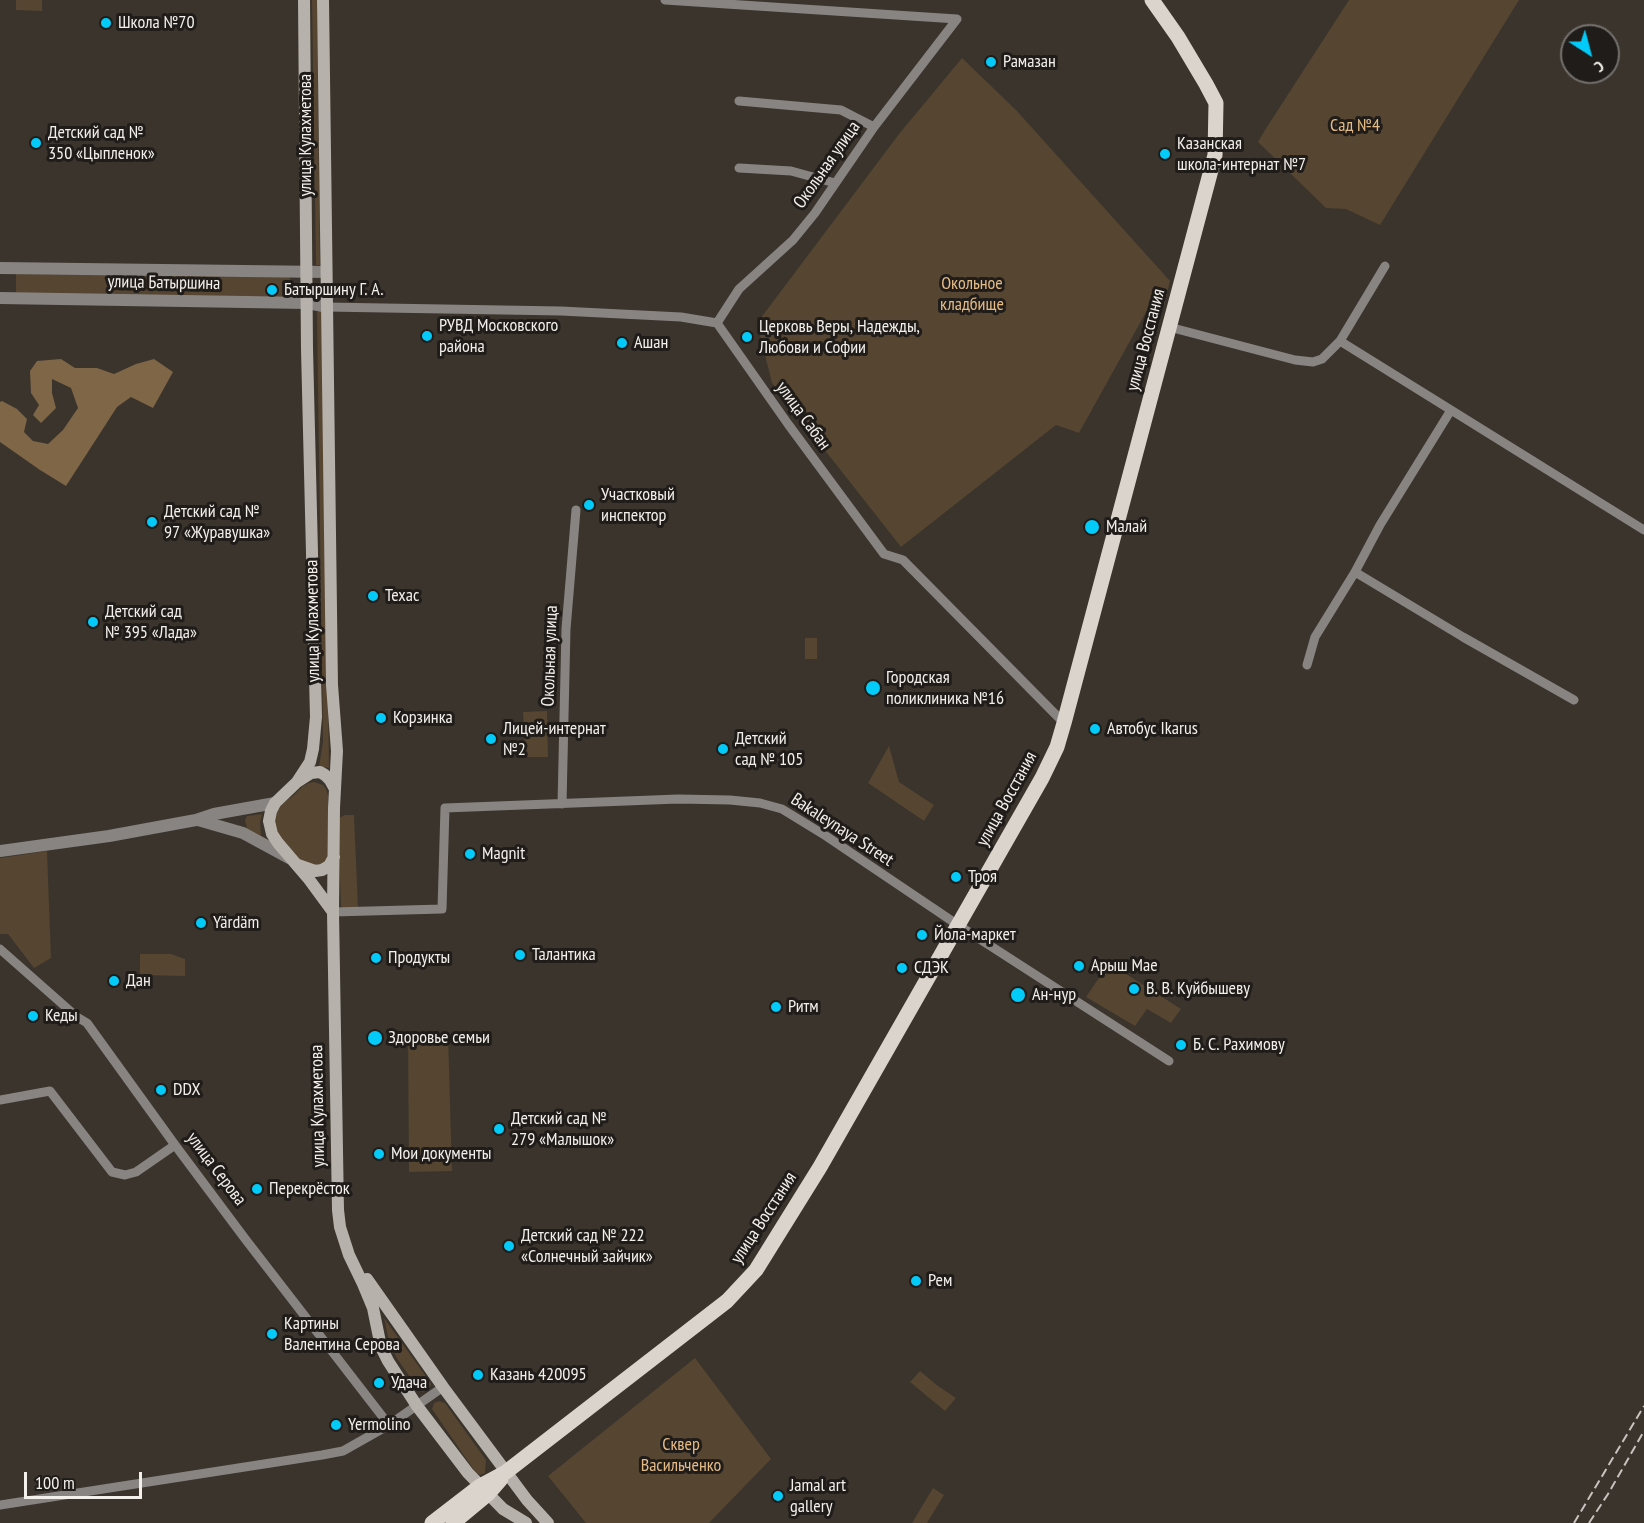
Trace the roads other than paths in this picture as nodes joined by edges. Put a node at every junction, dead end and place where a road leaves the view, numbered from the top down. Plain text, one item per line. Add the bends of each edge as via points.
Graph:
1 (304, 0) edge
2 (323, 0) edge
3 (665, 0) edge
4 (1152, 0) edge
5 (739, 101) dead end
6 (874, 127) junction
7 (739, 168) dead end
8 (835, 183) junction
9 (1385, 266) dead end
10 (0, 268) edge
11 (307, 272) junction
12 (326, 272) junction
13 (0, 298) edge
14 (307, 303) junction
15 (326, 306) junction
16 (717, 323) junction
17 (1169, 327) junction
18 (1340, 341) junction
19 (1451, 410) junction
20 (576, 510) dead end
21 (1644, 530) edge
22 (1355, 572) junction
23 (1307, 664) dead end
24 (1574, 700) dead end
25 (1064, 723) junction
26 (297, 782) junction
27 (335, 789) junction
28 (276, 803) junction
29 (562, 804) junction
30 (196, 820) junction
31 (0, 851) edge
32 (334, 857) junction
33 (291, 860) junction
34 (333, 912) junction
35 (958, 925) junction
36 (0, 950) edge
37 (1169, 1061) dead end
38 (0, 1100) edge
39 (175, 1145) junction
40 (343, 1240) junction
41 (443, 1387) junction
42 (417, 1406) junction
43 (389, 1425) junction
44 (507, 1472) junction
45 (484, 1490) junction
46 (0, 1505) edge
47 (432, 1523) edge
48 (453, 1523) edge
49 (526, 1523) edge
50 (548, 1523) edge

1 - 11 main road, улица Кулахметова
2 - 12 main road, улица Кулахметова
3 - 6 street, Окольная улица via 957,19
4 - 17 main road, улица Восстания via 1216,103 1215,155
5 - 6 street via 841,110
6 - 8 street, Окольная улица
7 - 8 street via 791,171
8 - 16 street, Окольная улица via 801,231 739,290
9 - 18 street
10 - 11 street, улица Батыршина
11 - 12 street, улица Батыршина
11 - 14 main road, улица Кулахметова
12 - 15 main road, улица Кулахметова
13 - 14 street, улица Батыршина
14 - 15 street, улица Батыршина
14 - 26 main road, улица Кулахметова via 316,717 310,762
15 - 16 street via 561,311 681,317
15 - 27 main road, улица Кулахметова
16 - 25 street, улица Сабан via 884,554 903,560
17 - 18 street via 1313,362 1322,359
17 - 25 main road, улица Восстания
18 - 19 street
19 - 21 street
19 - 22 street
20 - 29 street, Окольная улица via 566,629
22 - 23 street via 1315,637
22 - 24 street
25 - 35 main road, улица Восстания via 1042,778
26 - 27 main road via 320,772
26 - 28 main road
27 - 32 main road, улица Кулахметова
28 - 30 street
28 - 33 main road via 269,821 272,834
29 - 34 street, Bakaleynaya Street via 446,808 442,909
29 - 35 street, Bakaleynaya Street via 689,799 769,804 826,836
30 - 31 street
30 - 33 street via 243,833
32 - 33 main road via 329,866 315,871
32 - 34 main road, улица Кулахметова
33 - 34 main road
34 - 40 main road, улица Кулахметова via 338,1210
35 - 37 street, Bakaleynaya Street
35 - 44 main road, улица Восстания via 820,1167 756,1270 727,1301
36 - 39 street, улица Серова via 87,1023
38 - 39 street via 50,1091 112,1172 136,1172
39 - 43 street, улица Серова
40 - 41 main road, улица Кулахметова
40 - 42 main road, улица Кулахметова via 373,1308 381,1347
41 - 42 street
41 - 44 main road, улица Кулахметова
42 - 43 street
42 - 45 main road, улица Кулахметова
43 - 46 street via 343,1450 322,1455
44 - 45 main road, улица Восстания
44 - 50 main road, улица Кулахметова
45 - 47 main road, улица Восстания
45 - 48 main road, улица Восстания
45 - 49 main road, улица Кулахметова via 503,1509

